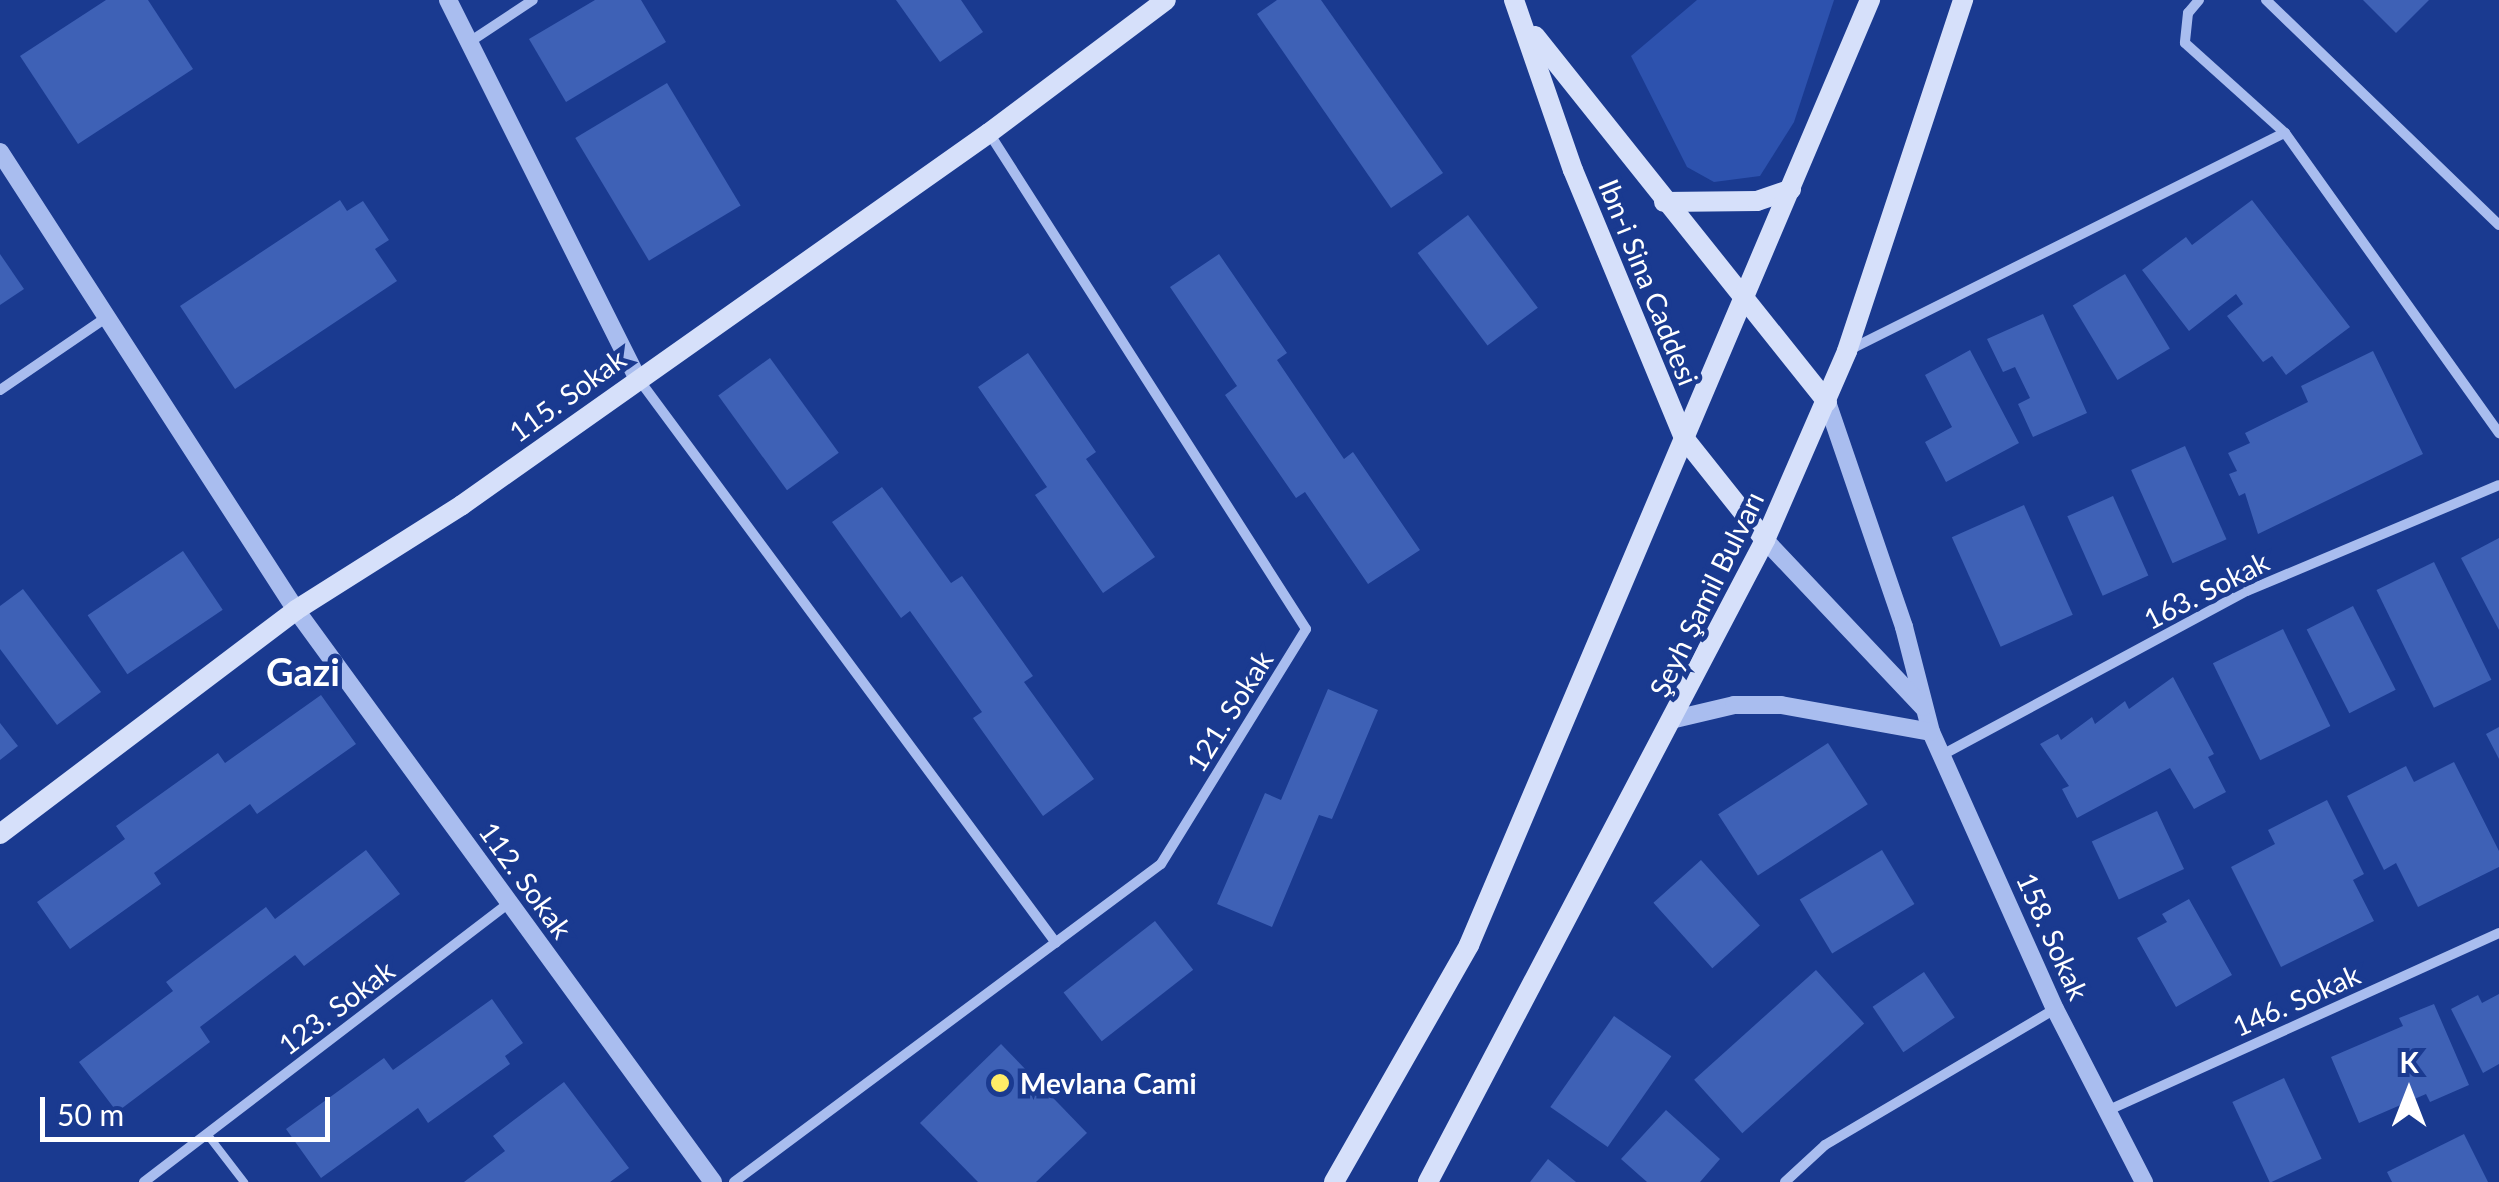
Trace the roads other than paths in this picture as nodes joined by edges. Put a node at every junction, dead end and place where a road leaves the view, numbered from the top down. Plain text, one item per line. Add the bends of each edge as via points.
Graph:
1 (448, 0) edge
2 (533, 0) edge
3 (1514, 0) edge
4 (1870, 0) edge
5 (1963, 0) edge
6 (2199, 0) edge
7 (2266, 0) edge
8 (1154, 4) edge
9 (1525, 23) junction
10 (470, 41) junction
11 (989, 134) junction
12 (2285, 134) junction
13 (0, 152) edge
14 (1790, 189) junction
15 (1664, 202) junction
16 (2499, 225) edge
17 (1745, 298) junction
18 (104, 319) junction
19 (1847, 352) junction
20 (637, 377) junction
21 (0, 390) edge
22 (1827, 402) junction
23 (2499, 433) edge
24 (1684, 438) junction
25 (2499, 485) edge
26 (1765, 540) junction
27 (296, 610) junction
28 (1923, 708) junction
29 (1675, 719) junction
30 (1931, 732) junction
31 (1942, 755) junction
32 (0, 834) edge
33 (509, 903) junction
34 (2499, 933) edge
35 (1056, 943) junction
36 (2055, 1010) junction
37 (2111, 1108) junction
38 (207, 1134) junction
39 (144, 1182) edge
40 (244, 1182) edge
41 (713, 1182) edge
42 (734, 1182) edge
43 (1334, 1182) edge
44 (1428, 1182) edge
45 (1785, 1182) edge
46 (2144, 1182) edge

1 - 10 street
2 - 10 street
3 - 9 main road, Ibn-i Sina Caddesi
4 - 14 main road
5 - 19 main road, Şeyh Şamil Bulvarı
6 - 12 street via 2188,13 2185,43
7 - 16 street
8 - 11 main road, 115. Sokak
9 - 15 main road, Ibn-i Sina Caddesi
9 - 24 main road, Ibn-i Sina Caddesi via 1573,170
10 - 20 street
11 - 20 main road, 115. Sokak
11 - 35 street, 121. Sokak via 1306,629 1161,864
12 - 19 street
12 - 23 street
13 - 18 street, 112. Sokak
14 - 15 main road via 1757,201
14 - 17 main road
15 - 17 main road, Ibn-i Sina Caddesi
17 - 22 main road, Ibn-i Sina Caddesi
17 - 24 main road
18 - 21 street
18 - 27 street, 112. Sokak
19 - 22 main road, Şeyh Şamil Bulvarı
20 - 27 main road, 115. Sokak via 462,504
20 - 35 street
22 - 26 main road, Şeyh Şamil Bulvarı
22 - 28 street, 158. Sokak via 1904,627
24 - 26 main road, Ibn-i Sina Caddesi
24 - 43 main road via 1469,945
25 - 31 street, 163. Sokak via 2246,591
26 - 28 street, 158. Sokak
26 - 29 main road, Şeyh Şamil Bulvarı
27 - 32 main road, 115. Sokak
27 - 33 street, 112. Sokak
28 - 30 street, 158. Sokak
29 - 30 street via 1734,705 1780,704
29 - 44 main road, Şeyh Şamil Bulvarı
30 - 31 street, 158. Sokak
31 - 36 street, 158. Sokak
33 - 38 street, 123. Sokak
33 - 41 street, 112. Sokak
34 - 37 street, 146. Sokak
35 - 42 street, 121. Sokak
36 - 37 street, 158. Sokak
36 - 45 street via 1826,1144
37 - 46 street, 158. Sokak
38 - 39 street, 123. Sokak
38 - 40 lane

